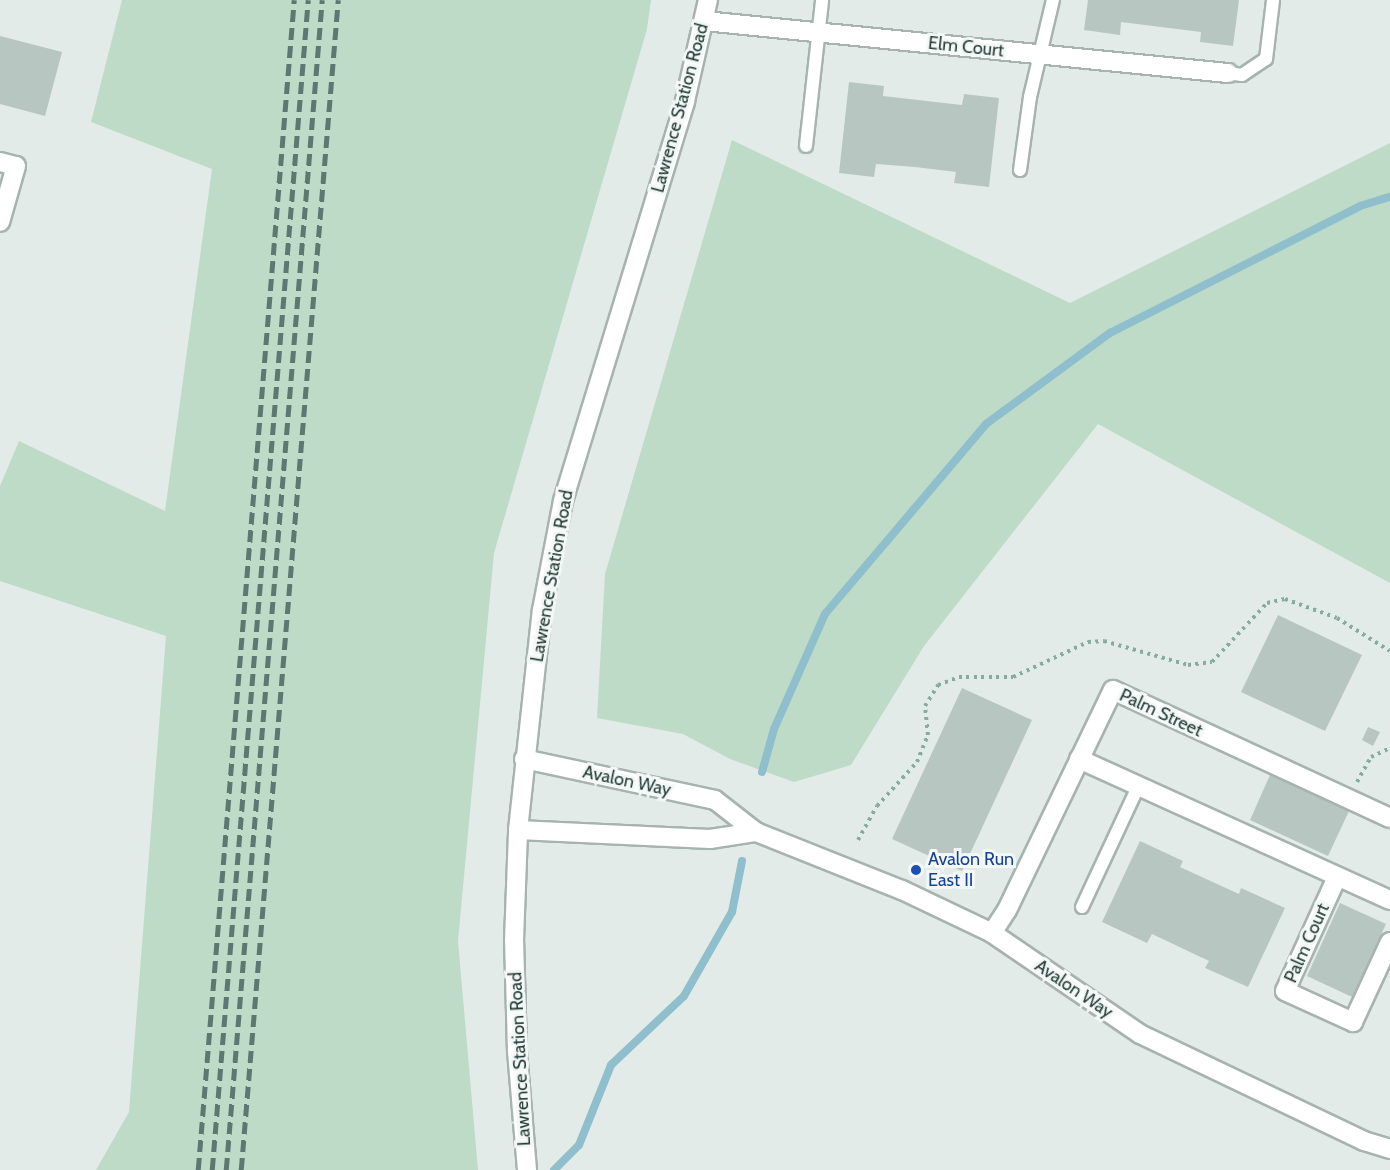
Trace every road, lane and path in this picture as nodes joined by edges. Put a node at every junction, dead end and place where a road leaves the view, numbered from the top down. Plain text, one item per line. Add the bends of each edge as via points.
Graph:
1 (708, 0) edge
2 (822, 0) edge
3 (1053, 0) edge
4 (1273, 0) edge
5 (704, 21) junction
6 (817, 32) junction
7 (1041, 55) junction
8 (1228, 73) joint
9 (806, 146) dead end
10 (0, 162) edge
11 (1020, 170) dead end
12 (0, 222) edge
13 (1390, 748) edge
14 (524, 759) junction
15 (1078, 759) junction
16 (1138, 786) junction
17 (1349, 800) junction
18 (1390, 818) edge
19 (518, 830) junction
20 (756, 832) junction
21 (1337, 877) junction
22 (1390, 900) edge
23 (1082, 908) dead end
24 (992, 933) junction
25 (1390, 942) edge
26 (1390, 1149) edge
27 (527, 1170) edge

1 - 5 street, Lawrence Station Road
2 - 6 lane
3 - 7 lane
4 - 8 lane via 1266,59 1242,75
5 - 6 street, Elm Court
5 - 14 street, Lawrence Station Road via 685,101 563,501 542,610
6 - 7 street, Elm Court
6 - 9 lane
7 - 8 street, Elm Court
7 - 11 lane via 1030,97
10 - 12 street via 16,166
13 - 17 path via 1371,757
14 - 19 street, Lawrence Station Road
14 - 20 street, Avalon Way via 715,800
15 - 16 street
15 - 17 street, Palm Street via 1113,690
15 - 24 street, Palm Street via 1007,910
16 - 21 street
16 - 23 lane
17 - 18 street, Palm Street
19 - 20 street via 710,839
19 - 27 street, Lawrence Station Road via 516,1041
20 - 24 street, Avalon Way via 902,890
21 - 22 street
21 - 25 street, Palm Court via 1285,991 1353,1022
24 - 26 street, Avalon Way via 1140,1034 1364,1141

